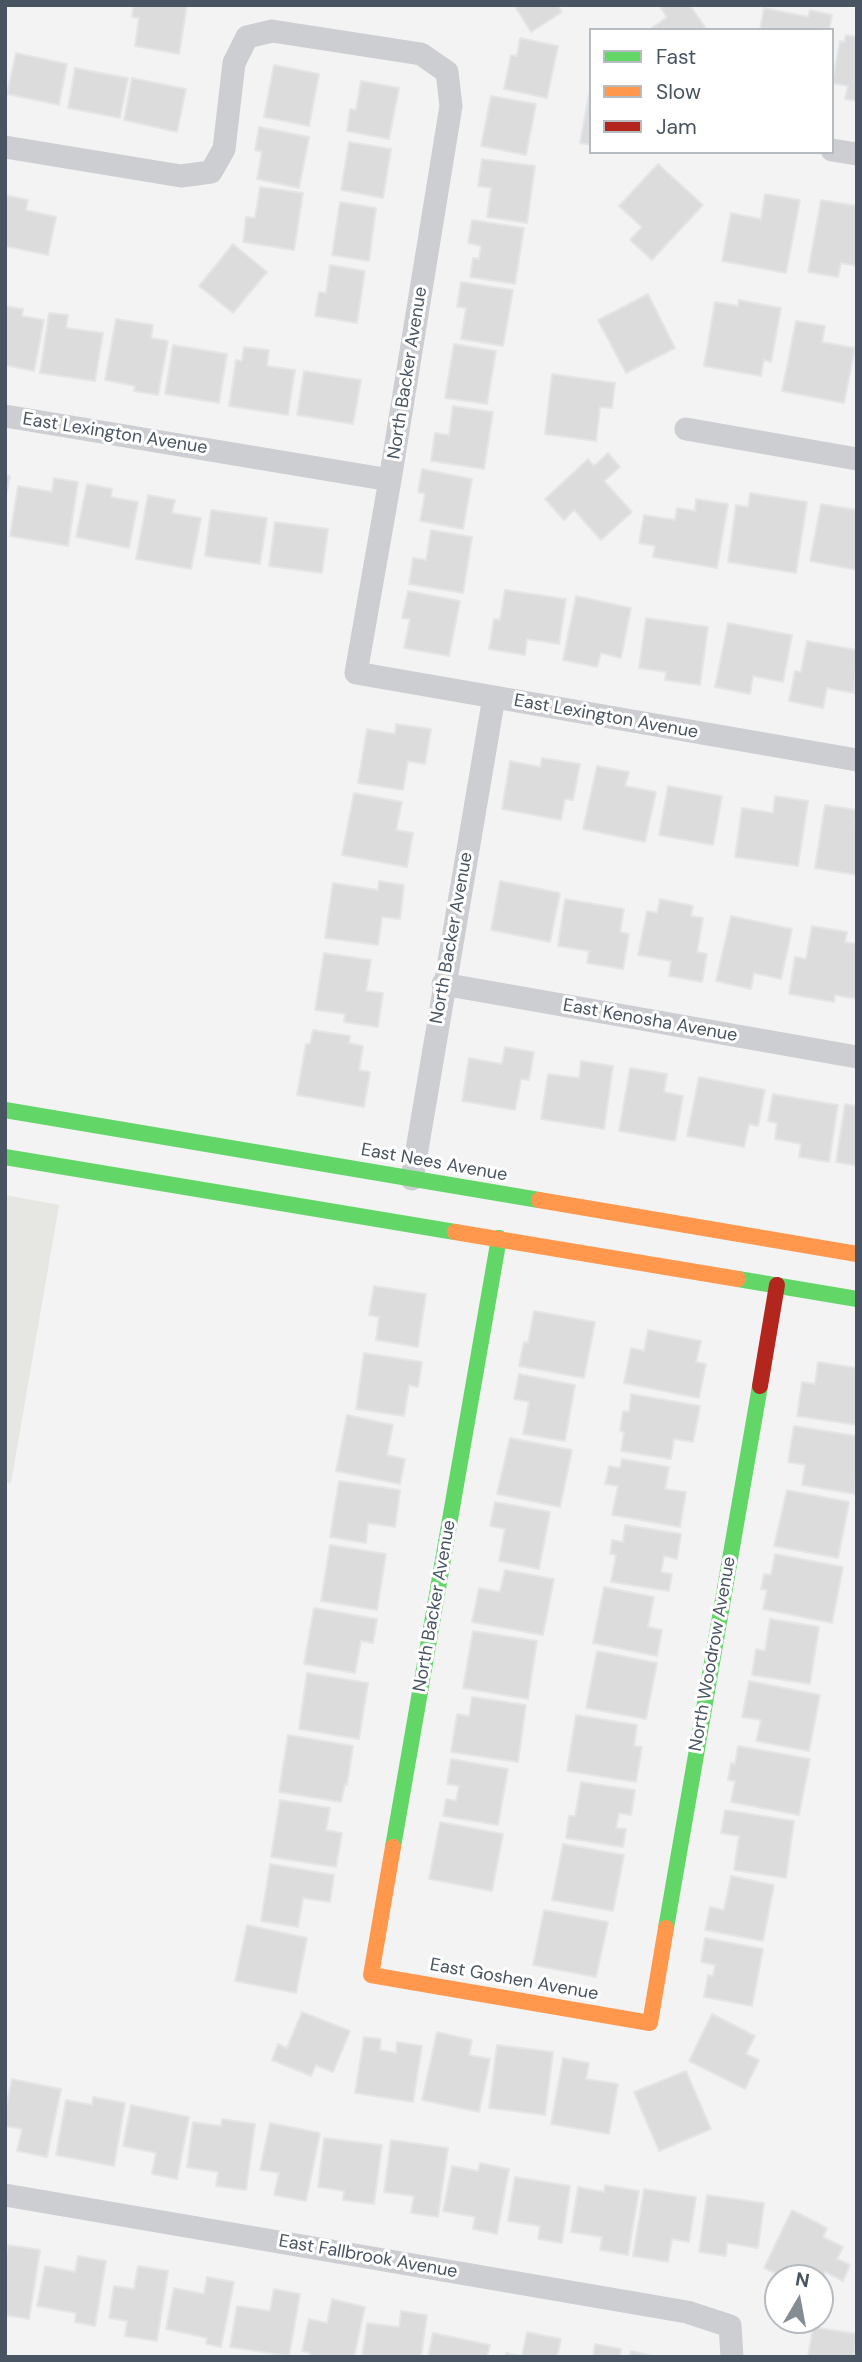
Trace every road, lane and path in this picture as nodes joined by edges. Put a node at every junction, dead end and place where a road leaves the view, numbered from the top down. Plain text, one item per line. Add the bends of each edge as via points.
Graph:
1 (5, 147) edge
2 (834, 150) edge
3 (857, 154) edge
4 (5, 416) edge
5 (686, 429) dead end
6 (857, 459) edge
7 (390, 480) junction
8 (356, 673) joint
9 (494, 697) junction
10 (857, 760) edge
11 (443, 985) junction
12 (857, 1057) edge
13 (5, 1110) edge
14 (5, 1157) edge
15 (412, 1179) junction
16 (315, 1193) dead end
17 (391, 1194) dead end
18 (298, 1205) junction
19 (499, 1238) junction
20 (857, 1254) edge
21 (777, 1286) junction
22 (857, 1299) edge
23 (371, 1975) joint
24 (650, 2023) joint
25 (5, 2195) edge
26 (732, 2357) edge

1 - 7 street, North Backer Avenue via 181,176 211,172 224,149 234,63 247,37 272,31 421,54 447,72 451,106
2 - 3 street
4 - 7 street, East Lexington Avenue
5 - 6 street
7 - 8 street, North Backer Avenue
8 - 9 street, East Lexington Avenue
9 - 10 street, East Lexington Avenue
9 - 11 street, North Backer Avenue
11 - 12 street, East Kenosha Avenue
11 - 15 street, North Backer Avenue
13 - 15 main road, East Nees Avenue
14 - 18 main road
15 - 17 main road
15 - 20 main road, East Nees Avenue
16 - 18 main road
18 - 19 main road
19 - 21 main road
19 - 23 main road, North Backer Avenue
21 - 22 main road
21 - 24 main road, North Woodrow Avenue
23 - 24 main road, East Goshen Avenue
25 - 26 street, East Fallbrook Avenue via 687,2312 730,2326

